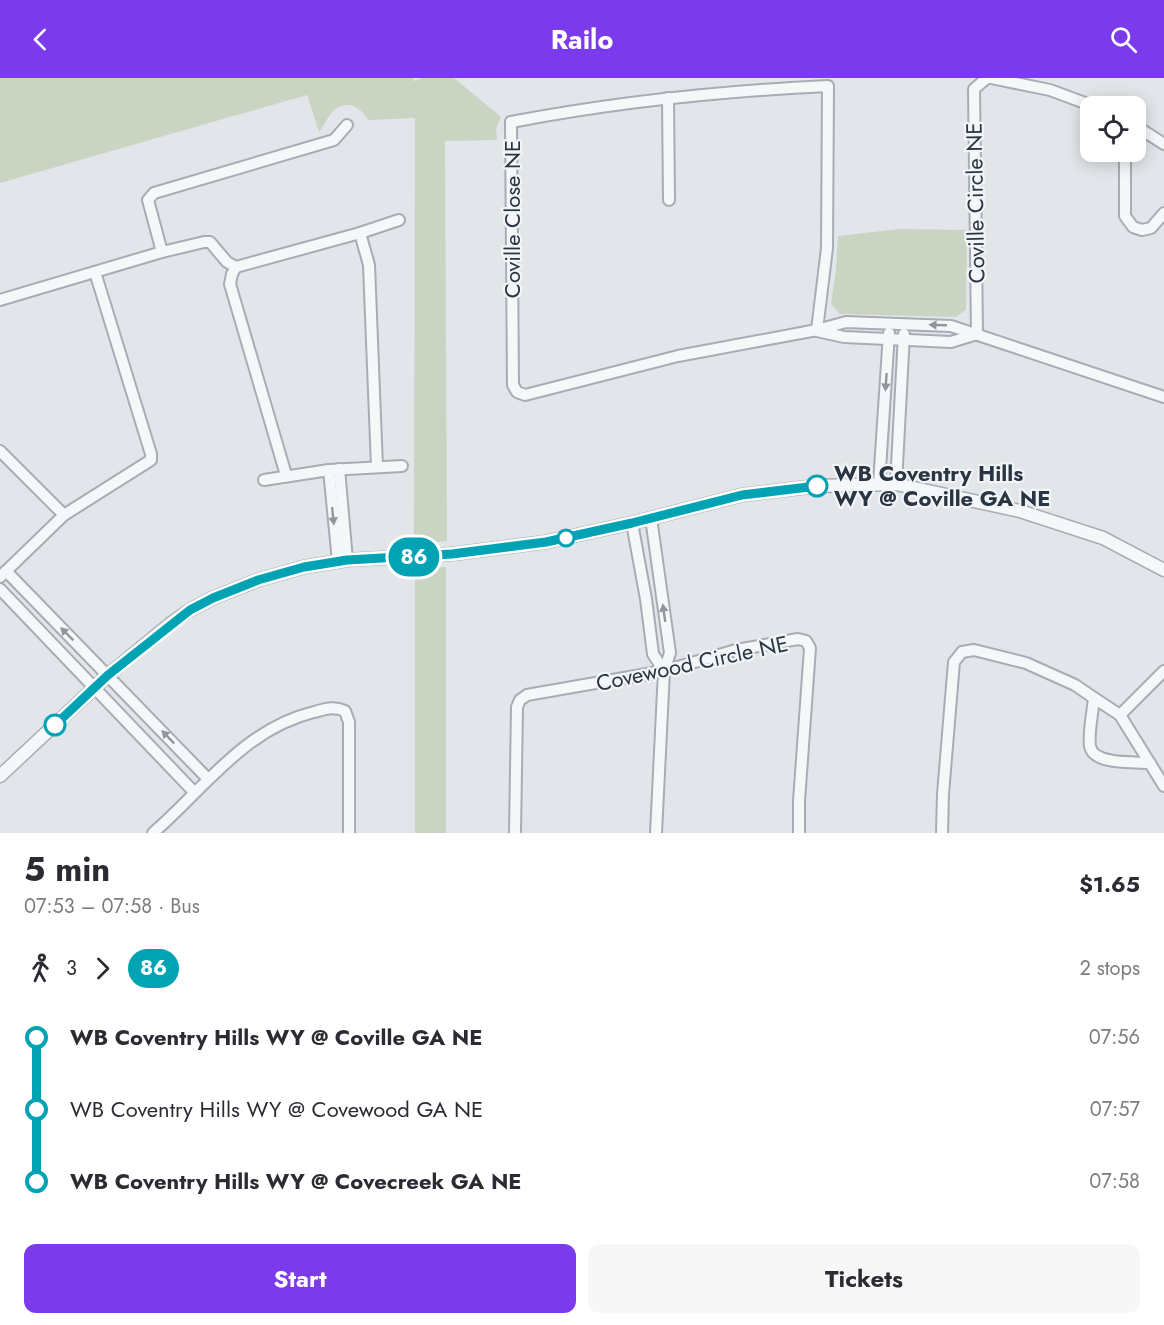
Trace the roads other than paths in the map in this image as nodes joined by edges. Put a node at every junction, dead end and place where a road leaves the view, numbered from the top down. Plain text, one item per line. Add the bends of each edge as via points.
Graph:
1 (989, 78) edge
2 (668, 98) junction
3 (1080, 101) edge
4 (347, 125) dead end
5 (1146, 132) edge
6 (1164, 144) edge
7 (1125, 162) edge
8 (669, 200) dead end
9 (1164, 213) edge
10 (399, 220) dead end
11 (360, 233) junction
12 (162, 252) junction
13 (222, 257) junction
14 (237, 267) junction
15 (95, 272) junction
16 (230, 284) junction
17 (0, 300) edge
18 (820, 310) junction
19 (897, 324) junction
20 (831, 326) junction
21 (817, 330) junction
22 (977, 334) junction
23 (897, 339) junction
24 (1164, 397) edge
25 (0, 451) edge
26 (402, 466) dead end
27 (377, 467) junction
28 (334, 469) junction
29 (286, 475) junction
30 (264, 480) dead end
31 (879, 484) junction
32 (896, 484) junction
33 (64, 515) junction
34 (651, 518) junction
35 (632, 523) junction
36 (342, 561) junction
37 (1164, 570) edge
38 (3, 574) edge
39 (0, 589) edge
40 (664, 671) junction
41 (1164, 671) edge
42 (108, 675) junction
43 (95, 688) junction
44 (1094, 698) junction
45 (1119, 715) junction
46 (1150, 763) junction
47 (0, 776) edge
48 (208, 779) junction
49 (1164, 786) edge
50 (194, 792) junction
51 (153, 833) edge
52 (349, 833) edge
53 (515, 833) edge
54 (656, 833) edge
55 (799, 833) edge
56 (942, 833) edge

1 - 3 street, Coville Circle NE via 1050,90
1 - 22 street, Coville Circle NE via 974,89
2 - 8 street
2 - 18 street, Coville Close NE via 828,86 827,248
2 - 21 street, Coville Close NE via 589,107 511,122 513,385 517,392 525,395 678,356
4 - 12 street via 334,140 154,194 148,200
5 - 6 street
7 - 9 street via 1125,216 1132,227 1152,228
10 - 11 street
11 - 14 street
11 - 27 street via 369,265
12 - 13 street via 210,242
12 - 15 street
13 - 14 street
13 - 16 street
14 - 16 street
15 - 17 street
15 - 33 street via 152,454 147,464
16 - 29 street
18 - 20 street
18 - 21 street, Coville Close NE
19 - 20 street, Coville Close NE via 846,322
22 -> 19 street via 951,326
19 - 23 street
20 - 21 street, Coville Close NE
21 - 23 street, Coville Close NE via 844,337
22 - 23 street via 951,342
22 - 24 street
23 -> 31 street
23 - 32 street
25 - 33 street
26 - 27 street
27 - 28 street
28 - 29 street
28 - 36 street
29 - 30 street
31 - 32 street
31 - 34 street via 742,495
32 - 37 street via 1020,511 1102,538
33 - 38 street
34 - 35 street
40 -> 34 street via 669,651
35 - 36 street via 546,542 436,556
35 - 40 street via 653,654
36 - 42 street via 258,580 213,598 183,614
42 -> 38 street
39 - 43 street
40 - 53 street, Covewood Circle NE via 527,695 520,700
40 - 54 street
40 - 55 street, Covewood Circle NE via 736,650 798,639 806,641 810,648
41 - 45 street
42 - 43 street
48 -> 42 street
43 - 47 street
43 - 50 street
44 - 45 street
44 - 46 street via 1090,747 1097,757
44 - 56 street via 1026,663 974,650 962,652 954,662
45 - 46 street
46 - 49 street
48 - 50 street
48 - 52 street via 269,729 304,714 334,707 345,711 349,722
50 - 51 street

